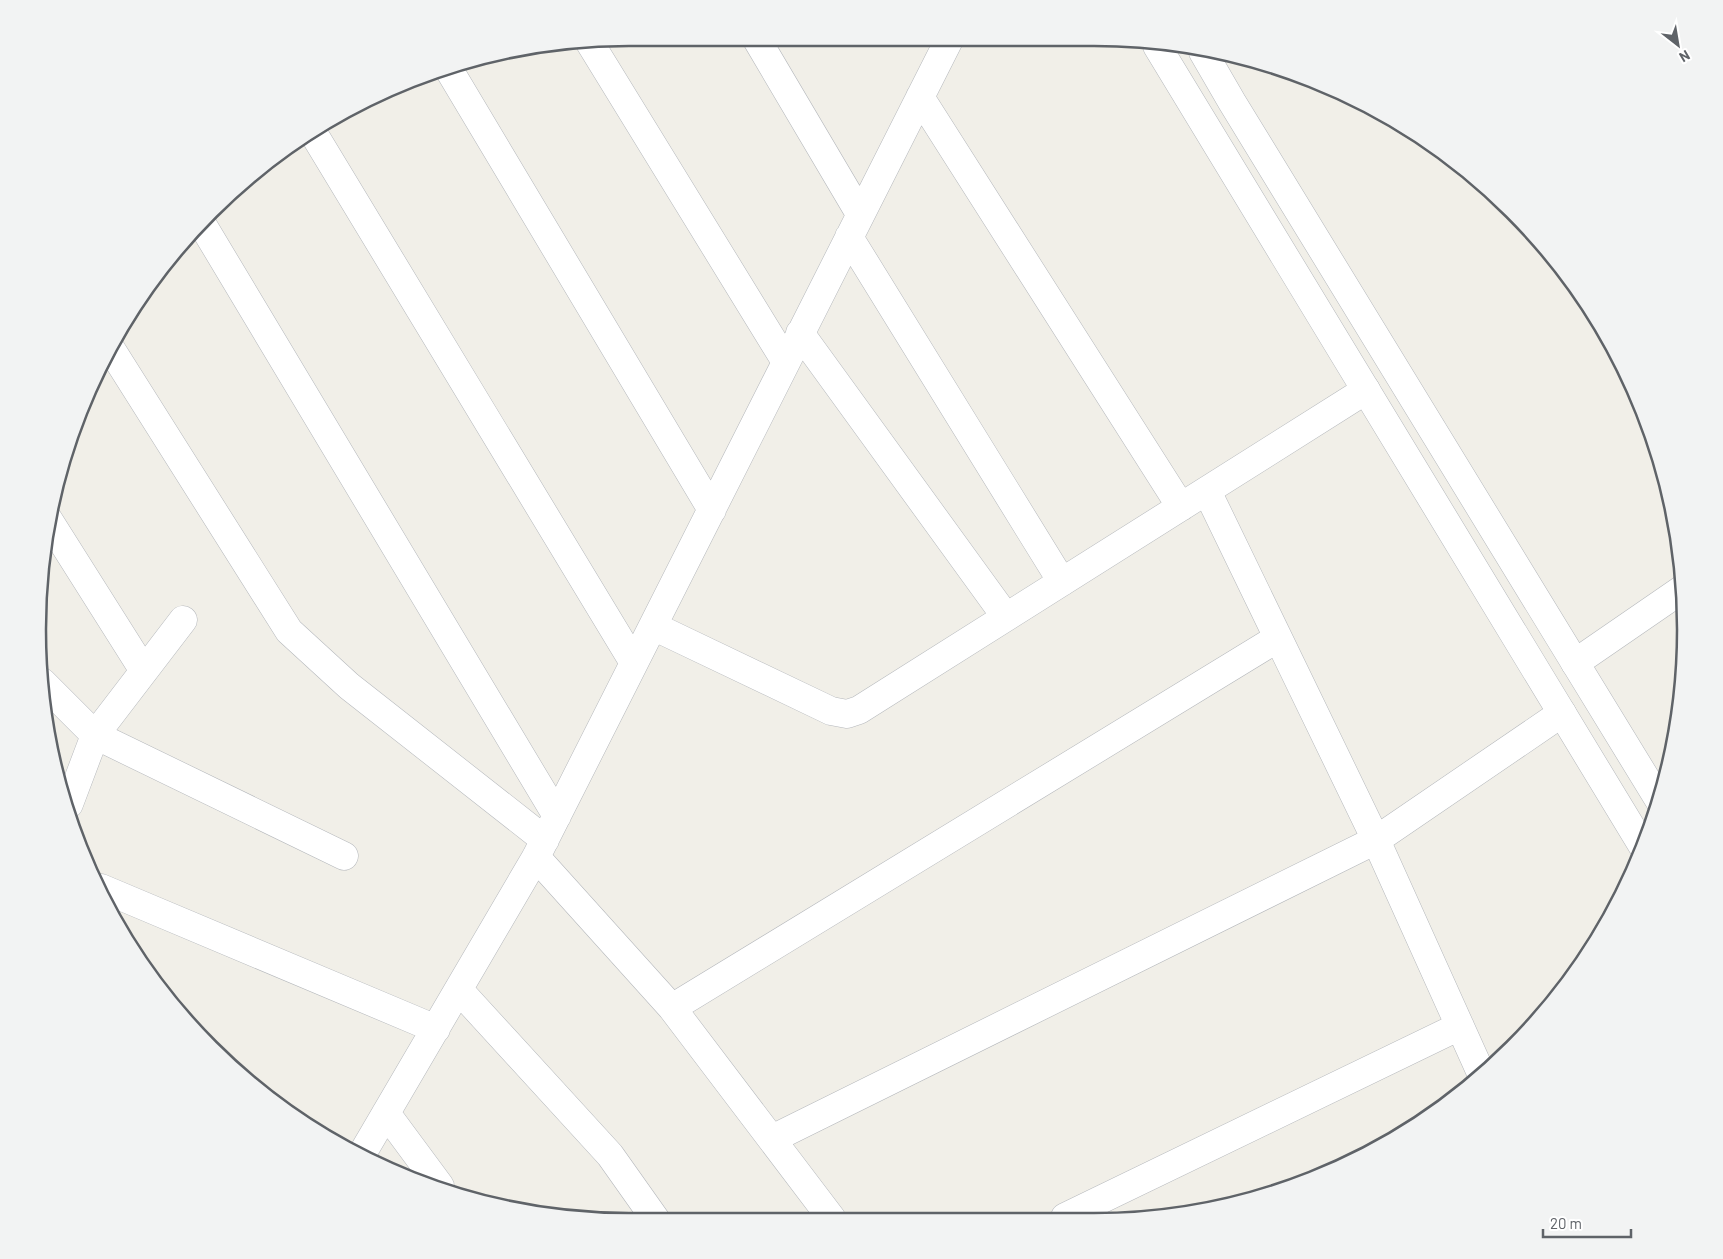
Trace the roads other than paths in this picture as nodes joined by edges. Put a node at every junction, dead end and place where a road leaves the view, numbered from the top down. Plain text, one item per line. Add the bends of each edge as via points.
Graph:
1 (760, 46) edge
2 (946, 46) edge
3 (592, 47) edge
4 (1159, 50) edge
5 (1206, 57) edge
6 (452, 74) edge
7 (920, 97) junction
8 (316, 138) edge
9 (855, 226) junction
10 (205, 230) edge
11 (800, 333) junction
12 (115, 355) edge
13 (786, 362) junction
14 (1366, 390) junction
15 (1207, 491) junction
16 (1181, 507) junction
17 (712, 510) junction
18 (1490, 524) junction
19 (55, 530) edge
20 (1461, 546) junction
21 (1062, 582) junction
22 (1676, 593) edge
23 (1006, 617) junction
24 (183, 620) dead end
25 (653, 626) junction
26 (1278, 638) junction
27 (1575, 662) junction
28 (634, 663) junction
29 (144, 670) junction
30 (49, 689) edge
31 (1562, 713) junction
32 (96, 735) junction
33 (1654, 791) edge
34 (71, 797) edge
35 (557, 816) junction
36 (1638, 838) edge
37 (1376, 840) junction
38 (540, 849) junction
39 (344, 856) dead end
40 (108, 891) edge
41 (459, 990) junction
42 (672, 1008) junction
43 (1460, 1026) junction
44 (436, 1029) junction
45 (1479, 1067) edge
46 (386, 1113) junction
47 (772, 1139) junction
48 (365, 1149) edge
49 (435, 1179) edge
50 (651, 1213) edge
51 (828, 1213) edge
52 (1073, 1213) edge

1 - 9 street
2 - 7 street
3 - 13 street
4 - 14 street
5 - 18 street
6 - 17 street
7 - 9 street
7 - 16 street
8 - 28 street
9 - 11 street
9 - 21 street
10 - 35 street
11 - 13 street
11 - 23 street
12 - 38 street via 289,631
13 - 17 street
14 - 15 street
14 - 20 street
15 - 16 street
15 - 26 street
16 - 21 street
17 - 25 street
18 - 20 street
18 - 27 street
19 - 29 street
20 - 31 street
21 - 23 street
22 - 27 street
23 - 25 street via 859,710 847,714 831,711
24 - 29 street
25 - 28 street
26 - 37 street
26 - 42 street
27 - 33 street
28 - 35 street
29 - 32 street
30 - 32 street
31 - 36 street
31 - 37 street
32 - 34 street
32 - 39 street
35 - 38 street
37 - 43 street
37 - 47 street
38 - 41 street
38 - 42 street
40 - 44 street
41 - 44 street
41 - 50 street via 610,1155
42 - 47 street
43 - 45 street
43 - 52 street
44 - 46 street
46 - 48 street
46 - 49 street
47 - 51 street

